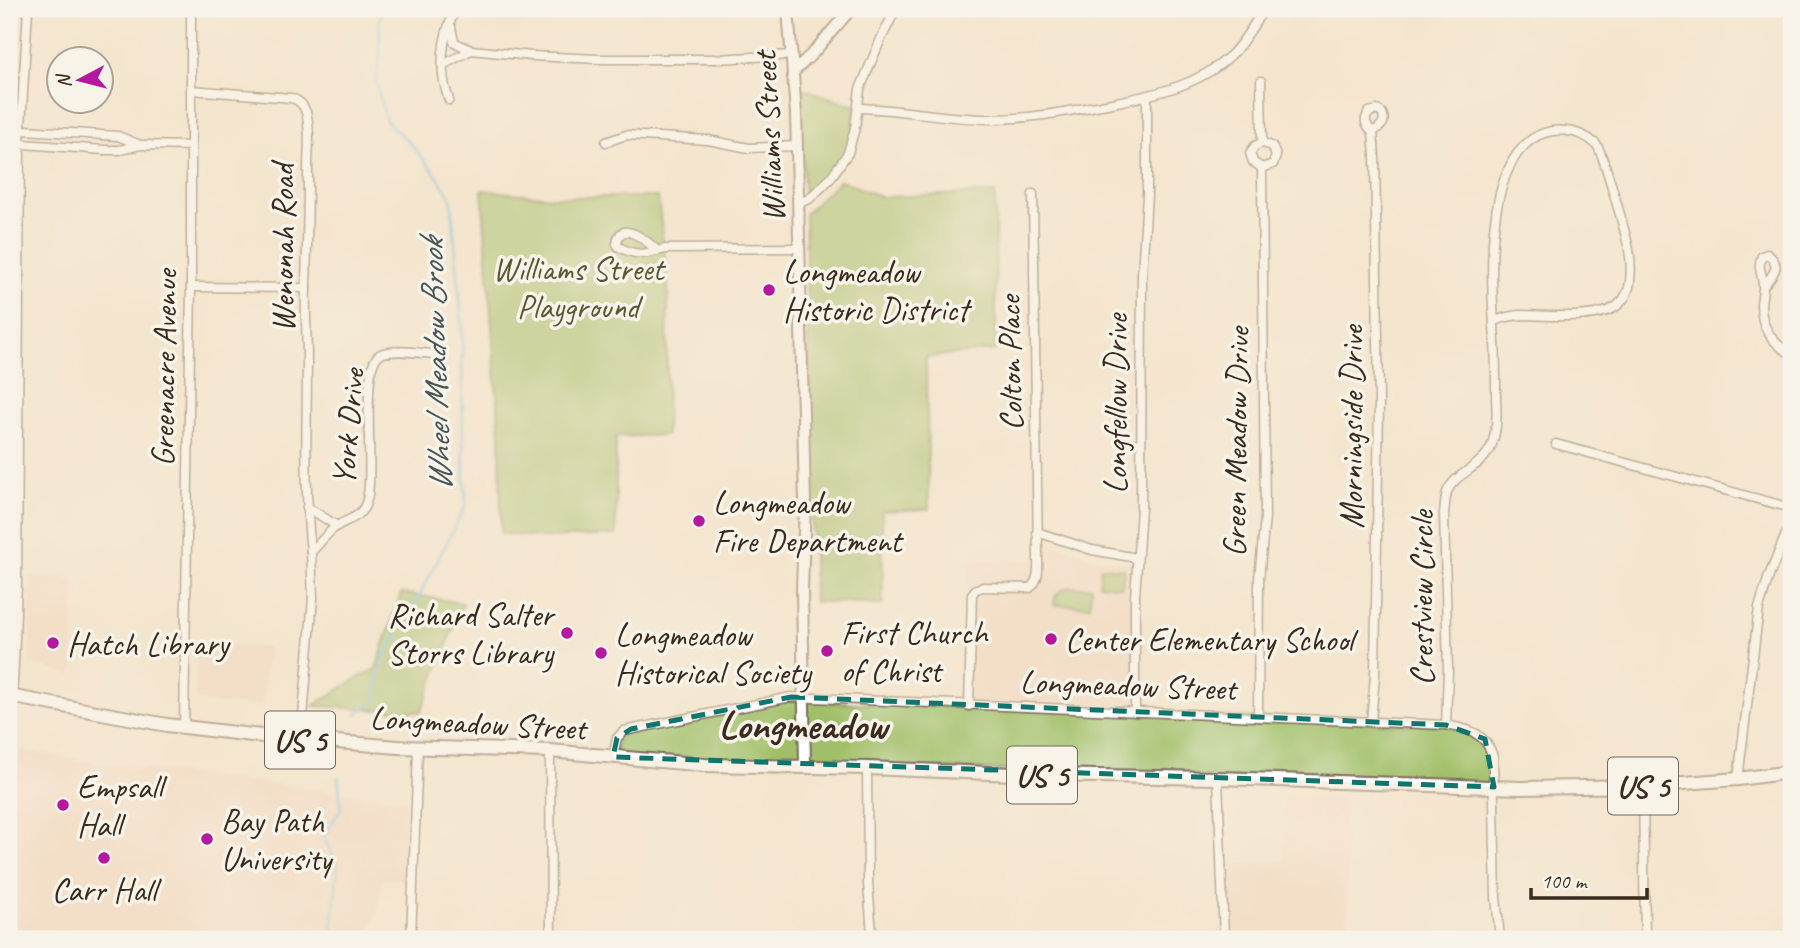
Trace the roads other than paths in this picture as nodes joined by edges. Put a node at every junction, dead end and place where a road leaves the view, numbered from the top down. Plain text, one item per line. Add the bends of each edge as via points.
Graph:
1 (28, 9) edge
2 (191, 9) edge
3 (788, 9) edge
4 (851, 9) edge
5 (896, 9) edge
6 (1264, 9) edge
7 (454, 13) edge
8 (471, 50) junction
9 (792, 55) junction
10 (443, 65) junction
11 (793, 72) junction
12 (1261, 81) dead end
13 (191, 90) junction
14 (1147, 97) junction
15 (449, 100) dead end
16 (858, 108) junction
17 (9, 129) edge
18 (20, 130) junction
19 (1373, 132) dead end
20 (606, 142) dead end
21 (9, 143) edge
22 (20, 143) junction
23 (1262, 143) junction
24 (140, 145) junction
25 (191, 146) junction
26 (797, 146) junction
27 (1262, 168) junction
28 (1033, 194) dead end
29 (798, 203) junction
30 (799, 248) junction
31 (658, 251) junction
32 (1764, 285) dead end
33 (191, 287) junction
34 (306, 288) junction
35 (19, 291) junction
36 (9, 292) edge
37 (1494, 321) junction
38 (432, 354) dead end
39 (1791, 354) edge
40 (1556, 444) dead end
41 (307, 507) junction
42 (1791, 508) edge
43 (1791, 522) edge
44 (337, 526) junction
45 (1037, 532) junction
46 (311, 552) junction
47 (1137, 558) junction
48 (10, 696) edge
49 (804, 698) junction
50 (969, 706) junction
51 (1135, 712) junction
52 (1258, 717) junction
53 (1371, 722) junction
54 (1446, 725) junction
55 (184, 727) junction
56 (301, 740) junction
57 (418, 748) junction
58 (550, 751) junction
59 (613, 757) junction
60 (805, 766) junction
61 (867, 768) junction
62 (1791, 772) edge
63 (1218, 778) junction
64 (1738, 779) junction
65 (1643, 786) junction
66 (1493, 787) junction
67 (9, 930) edge
68 (872, 933) dead end
69 (15, 939) edge
70 (411, 939) edge
71 (551, 939) edge
72 (1224, 939) edge
73 (1500, 939) edge
74 (1645, 939) edge

1 - 18 street
2 - 13 street, Greenacre Avenue
3 - 9 main road, Williams Street
4 - 11 main road
5 - 16 street via 864,78
6 - 14 street via 1226,59 1182,85
7 - 8 street via 454,42
7 - 10 street via 444,41
8 - 9 street via 598,59
8 - 10 street
9 - 11 main road, Williams Street
10 - 15 street
11 - 26 main road, Williams Street
12 - 23 street, Green Meadow Drive
13 - 25 street, Greenacre Avenue
13 - 34 street, Wenonah Road via 279,96 303,106 308,136
14 - 16 street via 1067,113 1010,118
14 - 47 street, Longfellow Drive via 1142,508
16 - 29 street via 846,158 809,199
17 - 18 street
18 - 22 street
18 - 24 street via 118,136
19 - 53 street, Morningside Drive via 1379,412
20 - 26 street via 626,135 708,140 749,148
21 - 22 street
22 - 24 street via 105,150
22 - 35 street
23 - 27 street, Green Meadow Drive via 1250,153
23 - 27 street, Green Meadow Drive via 1272,146 1276,156 1273,164
24 - 25 street
25 - 33 street, Greenacre Avenue
26 - 29 main road, Williams Street
27 - 52 street, Green Meadow Drive via 1265,504 1259,579
28 - 45 street, Colton Place
29 - 30 main road, Williams Street
30 - 31 street
30 - 49 main road, Williams Street
31 - 31 street via 640,255 619,247 617,240 621,233 634,232
32 - 39 street via 1761,306 1766,331
33 - 34 street
33 - 55 street, Greenacre Avenue
34 - 41 street, Wenonah Road
35 - 36 street
35 - 48 street via 17,585
37 - 37 street, Crestview Circle via 1493,234 1507,174 1533,138 1563,130 1579,134 1597,145 1607,172 1629,252 1627,293 1614,308 1600,314
37 - 54 street, Crestview Circle via 1495,432 1488,453 1449,489 1444,513
38 - 44 street, York Drive via 395,352 376,359 370,394 366,503 354,518
40 - 42 street
41 - 44 street
41 - 46 street, Wenonah Road
43 - 64 street via 1758,615
44 - 46 street, York Drive
45 - 47 street via 1092,551
45 - 50 street, Colton Place via 1038,574 1032,587 989,586 974,591
46 - 56 street via 313,598
47 - 51 street, Longfellow Drive
48 - 55 main road, Longmeadow Street / US 5
49 - 50 street, Longmeadow Street
49 - 59 street, Longmeadow Street via 624,731 617,738
49 - 60 main road, Williams Street
50 - 51 street, Longmeadow Street
51 - 52 street, Longmeadow Street
52 - 53 street, Longmeadow Street
53 - 54 street, Longmeadow Street
54 - 66 street, Longmeadow Street via 1485,739 1493,756
55 - 56 main road, Longmeadow Street / US 5
56 - 57 main road, Longmeadow Street / US 5
57 - 58 main road, Longmeadow Street / US 5
57 - 70 street
58 - 59 main road, Longmeadow Street / US 5
58 - 71 street
59 - 60 main road, Longmeadow Street / US 5 via 705,765
60 - 61 main road, Longmeadow Street / US 5
61 - 63 main road, Longmeadow Street / US 5
61 - 68 street
62 - 64 main road, Longmeadow Street / US 5
63 - 66 main road, Longmeadow Street / US 5
63 - 72 street
64 - 65 main road, Longmeadow Street / US 5
65 - 66 main road, Longmeadow Street / US 5
65 - 74 street
66 - 73 street
67 - 69 street

